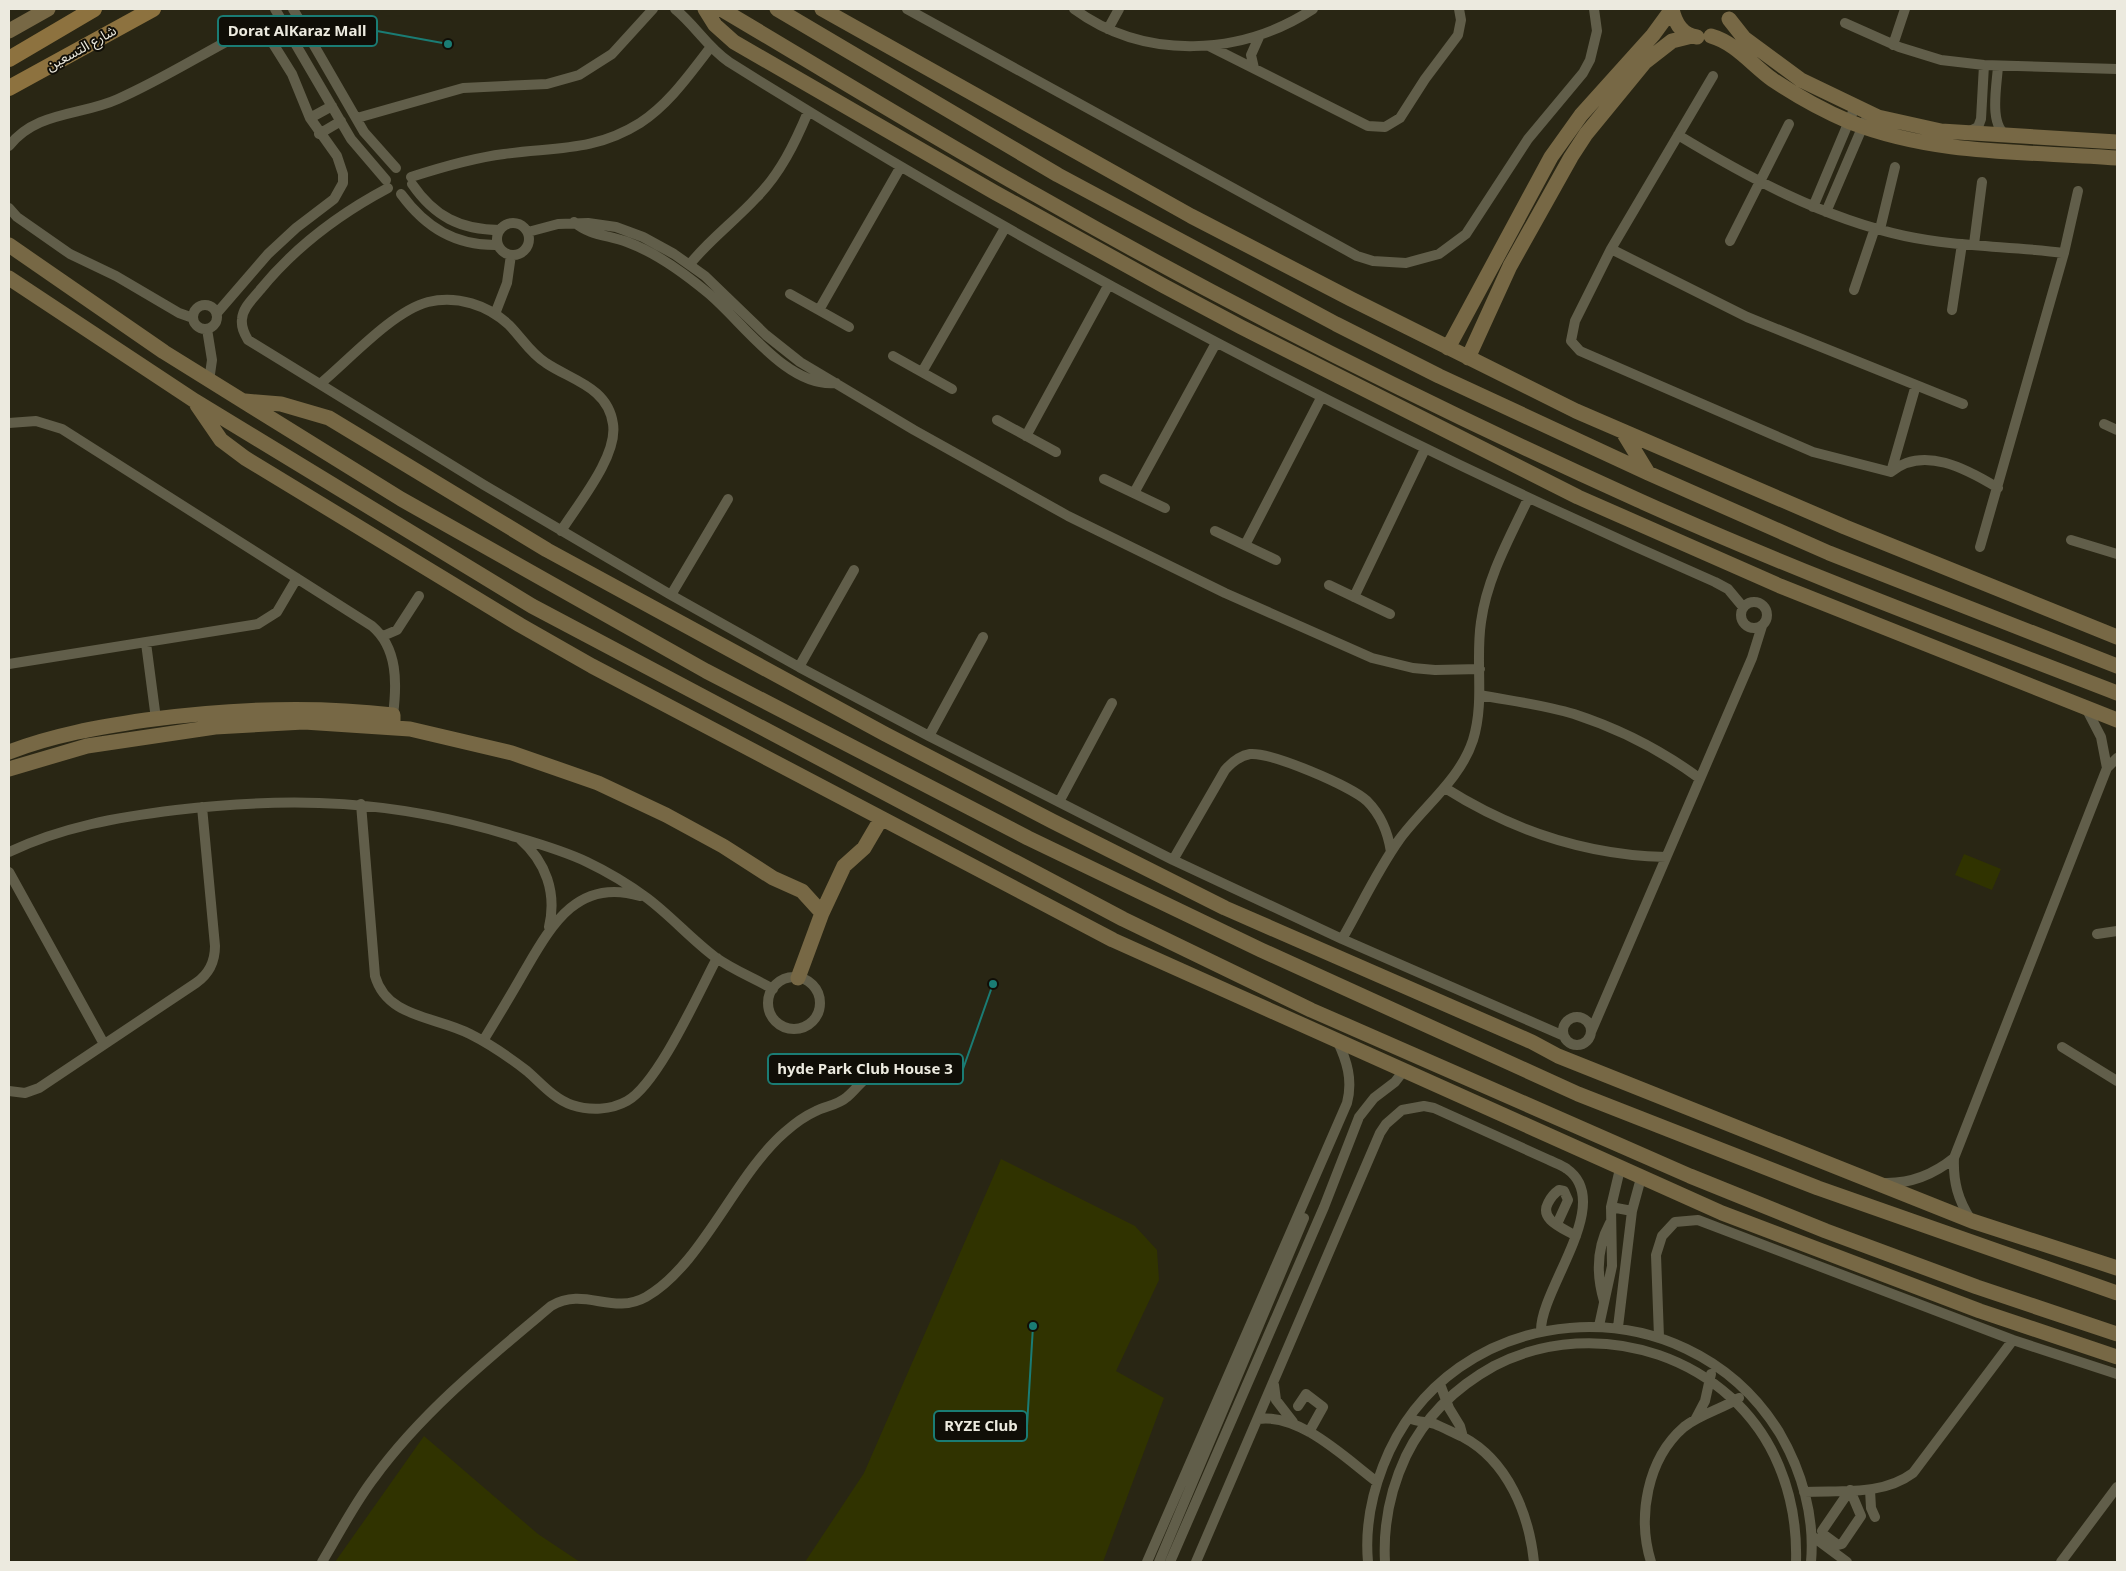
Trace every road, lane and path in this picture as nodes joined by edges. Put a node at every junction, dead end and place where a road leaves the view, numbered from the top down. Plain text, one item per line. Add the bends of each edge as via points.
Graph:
1 (48, 9) edge
2 (94, 9) edge
3 (152, 9) edge
4 (275, 9) edge
5 (293, 9) edge
6 (653, 9) edge
7 (675, 9) edge
8 (705, 9) edge
9 (721, 9) edge
10 (777, 9) edge
11 (822, 9) edge
12 (907, 9) edge
13 (1074, 9) edge
14 (1119, 9) edge
15 (1314, 9) edge
16 (1459, 9) edge
17 (1594, 9) edge
18 (1672, 9) edge
19 (1905, 9) edge
20 (920, 13) edge
21 (1730, 14) edge
22 (1845, 23) dead end
23 (1108, 29) junction
24 (9, 31) edge
25 (1692, 36) junction
26 (1711, 36) junction
27 (1259, 37) junction
28 (1893, 45) junction
29 (1208, 46) junction
30 (710, 48) junction
31 (9, 59) edge
32 (1984, 65) junction
33 (1998, 66) junction
34 (1254, 68) junction
35 (2117, 69) edge
36 (1713, 76) dead end
37 (9, 88) edge
38 (332, 106) junction
39 (808, 112) junction
40 (1859, 117) junction
41 (310, 118) junction
42 (357, 118) junction
43 (341, 121) junction
44 (1789, 124) dead end
45 (1962, 133) junction
46 (319, 134) junction
47 (1678, 135) junction
48 (2011, 136) junction
49 (2117, 142) edge
50 (9, 146) edge
51 (2117, 158) edge
52 (1895, 167) dead end
53 (396, 168) junction
54 (900, 168) junction
55 (412, 181) junction
56 (1759, 182) junction
57 (1982, 182) dead end
58 (387, 184) junction
59 (2078, 191) dead end
60 (401, 194) junction
61 (1814, 207) junction
62 (9, 208) edge
63 (1826, 212) junction
64 (574, 222) junction
65 (1005, 228) junction
66 (1877, 228) junction
67 (500, 230) junction
68 (528, 232) junction
69 (1730, 241) dead end
70 (1962, 244) junction
71 (1974, 244) junction
72 (9, 245) edge
73 (498, 245) junction
74 (1611, 249) junction
75 (2064, 252) junction
76 (511, 255) junction
77 (690, 264) junction
78 (9, 278) edge
79 (1108, 286) junction
80 (1854, 290) dead end
81 (790, 294) dead end
82 (819, 310) junction
83 (1952, 310) dead end
84 (217, 313) junction
85 (495, 314) junction
86 (193, 318) junction
87 (745, 321) junction
88 (849, 327) dead end
89 (207, 329) junction
90 (1216, 344) junction
91 (1448, 348) junction
92 (893, 356) dead end
93 (1468, 358) junction
94 (922, 372) junction
95 (209, 381) junction
96 (320, 384) junction
97 (1916, 385) junction
98 (952, 389) dead end
99 (1322, 398) junction
100 (195, 401) junction
101 (244, 401) junction
102 (1963, 404) dead end
103 (997, 420) dead end
104 (9, 423) edge
105 (2104, 424) dead end
106 (2117, 430) edge
107 (1623, 432) junction
108 (1026, 436) junction
109 (1425, 449) junction
110 (1056, 452) dead end
111 (1550, 460) junction
112 (1890, 472) junction
113 (1648, 473) junction
114 (1104, 479) dead end
115 (1998, 488) junction
116 (1134, 493) junction
117 (1578, 497) junction
118 (728, 499) dead end
119 (1528, 499) junction
120 (1165, 508) dead end
121 (561, 531) junction
122 (1215, 531) dead end
123 (2072, 540) dead end
124 (1246, 545) junction
125 (1980, 547) dead end
126 (2117, 554) edge
127 (1276, 560) dead end
128 (854, 570) dead end
129 (297, 578) junction
130 (1329, 586) dead end
131 (671, 595) junction
132 (419, 596) dead end
133 (1354, 597) junction
134 (522, 600) junction
135 (484, 604) junction
136 (1743, 607) junction
137 (1390, 614) dead end
138 (1762, 626) junction
139 (383, 636) junction
140 (982, 637) dead end
141 (2117, 637) edge
142 (146, 643) junction
143 (9, 664) edge
144 (2117, 666) edge
145 (799, 667) junction
146 (1480, 669) junction
147 (2117, 693) edge
148 (1480, 695) junction
149 (703, 697) junction
150 (1112, 703) dead end
151 (773, 706) junction
152 (2086, 710) junction
153 (156, 719) junction
154 (2117, 720) edge
155 (393, 721) junction
156 (806, 723) junction
157 (761, 728) junction
158 (711, 729) junction
159 (929, 736) junction
160 (788, 742) junction
161 (9, 752) edge
162 (2117, 758) edge
163 (2107, 768) junction
164 (9, 769) edge
165 (1699, 778) junction
166 (1445, 788) junction
167 (1059, 802) junction
168 (361, 804) junction
169 (202, 807) junction
170 (881, 818) junction
171 (519, 838) junction
172 (9, 852) edge
173 (1392, 852) junction
174 (1666, 856) junction
175 (1173, 860) junction
176 (9, 872) edge
177 (647, 898) junction
178 (822, 913) junction
179 (1123, 919) junction
180 (1270, 928) junction
181 (548, 931) junction
182 (2117, 931) edge
183 (2096, 934) dead end
184 (1342, 939) junction
185 (1113, 940) junction
186 (1262, 950) junction
187 (717, 958) junction
188 (798, 978) junction
189 (773, 988) junction
190 (1311, 1010) junction
191 (1304, 1026) junction
192 (1591, 1032) junction
193 (1564, 1036) junction
194 (483, 1041) junction
195 (1343, 1043) junction
196 (104, 1044) junction
197 (2062, 1047) dead end
198 (939, 1062) dead end
199 (1405, 1069) junction
200 (2117, 1082) edge
201 (9, 1090) edge
202 (1557, 1119) junction
203 (1518, 1122) junction
204 (1954, 1158) junction
205 (1620, 1169) junction
206 (1641, 1178) junction
207 (1880, 1183) junction
208 (1610, 1206) junction
209 (1632, 1211) junction
210 (1972, 1221) junction
211 (1557, 1224) dead end
212 (1576, 1236) junction
213 (2117, 1268) edge
214 (2117, 1293) edge
215 (1599, 1326) junction
216 (1618, 1327) junction
217 (1541, 1331) junction
218 (2117, 1334) edge
219 (1659, 1337) junction
220 (2013, 1340) junction
221 (2117, 1357) edge
222 (1714, 1364) junction
223 (2117, 1374) edge
224 (1710, 1380) junction
225 (1274, 1382) junction
226 (1440, 1384) junction
227 (1748, 1392) junction
228 (1446, 1401) junction
229 (1735, 1401) junction
230 (1298, 1406) dead end
231 (1409, 1418) junction
232 (1258, 1419) junction
233 (1696, 1420) junction
234 (1293, 1423) junction
235 (1425, 1423) junction
236 (1309, 1432) junction
237 (1463, 1437) junction
238 (1377, 1482) junction
239 (2117, 1487) edge
240 (1850, 1490) junction
241 (1870, 1490) junction
242 (1804, 1492) junction
243 (1875, 1517) dead end
244 (1812, 1536) junction
245 (322, 1562) edge
246 (1147, 1562) edge
247 (1159, 1562) edge
248 (1170, 1562) edge
249 (1196, 1562) edge
250 (1368, 1562) edge
251 (1385, 1562) edge
252 (1534, 1562) edge
253 (1651, 1562) edge
254 (1796, 1562) edge
255 (1812, 1562) edge
256 (1847, 1562) edge
257 (2061, 1562) edge

1 - 24 street
2 - 31 main road, شارع التسعين
3 - 37 main road, شارع التسعين
4 - 38 street
5 - 42 street
6 - 42 street via 612,54 579,75 547,84 463,88
7 - 30 street
8 - 117 street via 734,42 1019,206 1241,327
9 - 111 street via 996,173 1124,244 1270,322
10 - 113 street via 1058,175 1196,250 1439,376
11 - 91 street via 1130,184
12 - 20 street
13 - 23 street
14 - 23 street
15 - 27 street
16 - 34 street via 1458,35 1400,118 1385,127 1368,126
17 - 20 street via 1597,32 1583,73 1524,146 1477,220 1453,245 1439,254 1390,264 1357,256
18 - 25 street via 1678,26
18 - 91 street via 1653,35 1581,115 1551,157
19 - 28 street
21 - 26 street via 1725,26
21 - 40 street via 1740,35 1776,63
22 - 28 street
23 - 29 street via 1159,44
25 - 26 street
25 - 93 street via 1672,41 1645,62 1586,134 1510,266
26 - 40 street via 1726,43 1788,90
27 - 29 street
27 - 34 street via 1252,48
28 - 32 street via 1929,58
29 - 34 street
30 - 39 street
30 - 55 street via 656,110 605,140 566,149 486,157
32 - 33 street
32 - 45 street via 1980,123 1975,130
33 - 35 street
33 - 48 street via 1996,122 2001,132
36 - 47 street
38 - 41 street
38 - 43 street
39 - 54 street
39 - 77 street via 799,134 758,197
40 - 45 street
40 - 51 street via 1919,143 1964,150
40 - 61 street
40 - 63 street
41 - 46 street
41 - 50 street via 280,52 266,36 252,32 236,36 117,100 35,123
42 - 53 street via 371,142
43 - 46 street
43 - 58 street via 359,150
44 - 56 street
45 - 48 street
46 - 84 street via 342,164 339,191 334,199 268,254
47 - 56 street
47 - 74 street
48 - 49 street
52 - 66 street
53 - 55 street via 405,170
53 - 58 street via 387,175
54 - 65 street
54 - 82 street
55 - 60 street via 406,192
55 - 67 street via 425,203 443,217 464,226
56 - 61 street
56 - 69 street
57 - 71 street
58 - 60 street via 391,192
58 - 96 street via 312,237 244,310 242,326 248,340
59 - 75 street
60 - 73 street via 426,223 448,236 473,244
61 - 63 street
62 - 86 street via 70,254
63 - 66 street
64 - 68 street
64 - 77 street via 602,224 632,232
64 - 87 street via 588,232 626,242 655,256
65 - 79 street
65 - 94 street
66 - 70 street
66 - 80 street
67 - 68 street via 512,223 522,225
67 - 73 street
68 - 76 street via 529,242 525,251
70 - 71 street
70 - 83 street
71 - 75 street
72 - 95 street
73 - 76 street
74 - 97 street via 1747,317
74 - 112 street via 1571,333 1571,342 1580,351 1813,452
75 - 115 street
76 - 85 street via 506,283
77 - 87 street via 720,289
78 - 100 street
79 - 90 street
79 - 108 street
81 - 82 street
82 - 88 street
84 - 86 street via 214,308 203,305 198,307
84 - 89 street via 216,323
85 - 96 street via 475,304 453,300 417,306 396,318
85 - 121 street via 536,356 592,389 611,414 614,434 608,454
86 - 89 street via 198,326
87 - 146 street via 776,358 811,382 836,383 968,461 1164,564 1297,626 1384,661 1435,670
89 - 95 street via 212,360
90 - 99 street
90 - 116 street
91 - 93 street
92 - 94 street
93 - 107 street
94 - 98 street
95 - 101 street
96 - 121 street
97 - 102 street
97 - 112 street
99 - 109 street
99 - 124 street
100 - 134 street
100 - 135 street via 221,440 244,458
101 - 151 street via 401,499
101 - 180 street via 281,404 329,418 548,550 876,730
103 - 108 street
104 - 129 street via 36,421 62,429
105 - 106 street
107 - 113 street
107 - 141 street via 1911,555
108 - 110 street
109 - 119 street
109 - 133 street
111 - 117 street
111 - 147 street via 1839,586
112 - 115 street via 1901,464 1944,462
113 - 144 street via 1830,553
114 - 116 street
115 - 125 street
116 - 120 street
117 - 152 street via 1780,586
118 - 131 street
119 - 136 street via 1715,582 1734,594
119 - 146 street via 1484,602
121 - 131 street
122 - 124 street
123 - 126 street
124 - 127 street
128 - 145 street
129 - 139 street
129 - 142 street via 281,606 258,624
130 - 133 street
131 - 145 street
132 - 139 street via 397,630
133 - 137 street
134 - 135 street
134 - 149 street
135 - 158 street
136 - 138 street via 1740,616 1744,625 1753,629
136 - 138 street via 1751,602 1762,604 1767,619
138 - 165 street via 1752,658
139 - 155 street via 394,671
140 - 159 street
142 - 143 street
142 - 153 street
145 - 159 street
146 - 148 street
148 - 165 street via 1543,706 1602,724 1657,750
148 - 166 street via 1470,747
149 - 157 street
149 - 158 street
150 - 167 street
151 - 156 street
151 - 157 street via 771,722
152 - 154 street
152 - 163 street via 2101,737
153 - 155 street via 275,709 334,710
153 - 161 street via 84,730
155 - 164 street via 215,727 87,746
155 - 178 street via 512,753 598,783 666,815 773,878 802,891
156 - 160 street via 794,726
156 - 186 street via 1028,838
157 - 160 street
158 - 170 street
159 - 167 street
160 - 179 street
162 - 163 street
163 - 204 street
165 - 174 street
166 - 173 street via 1420,814
166 - 174 street via 1499,819 1557,841 1618,854
167 - 175 street
168 - 169 street via 283,801
168 - 171 street via 442,817
168 - 194 street via 378,986 383,995 399,1008 454,1026
169 - 172 street via 92,823 41,838
169 - 196 street via 215,946 211,968 196,984
170 - 178 street via 864,848 844,866
170 - 185 street
171 - 177 street via 586,861
171 - 181 street via 536,856 548,880 552,905
173 - 175 street via 1380,819 1357,793 1332,780 1266,756 1251,754 1236,759 1225,770
173 - 184 street
174 - 192 street
175 - 184 street
176 - 196 street
177 - 181 street via 620,892 592,896 567,910
177 - 187 street
178 - 188 street
179 - 185 street
179 - 190 street
180 - 186 street
180 - 207 street via 1558,1056
181 - 194 street
182 - 183 street
184 - 193 street
185 - 191 street
186 - 214 street via 1586,1097 1818,1188
187 - 189 street
187 - 194 street via 649,1082 633,1097 614,1106 586,1108 559,1099 516,1063
188 - 189 street via 788,978
188 - 189 street via 813,986 820,1002 815,1019 800,1028 783,1027 776,1022 768,1006
190 - 191 street
190 - 202 street
191 - 195 street
192 - 193 street via 1587,1041 1579,1045 1571,1044
192 - 193 street via 1584,1020 1575,1018 1567,1022
195 - 199 street
195 - 246 street via 1350,1075 1347,1102
195 - 247 street via 1355,1074 1354,1098
196 - 201 street via 32,1092
197 - 200 street
198 - 245 street via 916,1072 894,1068 878,1070 846,1098 810,1114 788,1130 768,1149 682,1264 645,1297 631,1303 614,1304 578,1297 551,1306 468,1379 397,1449 373,1478
199 - 203 street
199 - 248 street via 1359,1117 1320,1216
202 - 203 street
202 - 218 street via 1826,1231
203 - 205 street
204 - 207 street via 1915,1180
204 - 210 street via 1958,1198
205 - 206 street
205 - 208 street
206 - 209 street
206 - 221 street via 1980,1311
207 - 210 street
208 - 209 street
208 - 215 street via 1610,1223 1602,1238 1599,1256 1599,1281 1604,1301
209 - 216 street
210 - 213 street
211 - 212 street
212 - 217 street via 1544,1308
212 - 225 street via 1582,1215 1581,1190 1567,1168 1434,1108 1424,1106 1402,1110 1380,1133
215 - 216 street
215 - 217 street
216 - 219 street
217 - 226 street via 1484,1352
219 - 220 street via 1656,1256 1667,1229 1675,1222 1687,1220 1715,1224
219 - 222 street
220 - 223 street
220 - 241 street via 1913,1473 1900,1483
222 - 224 street
222 - 227 street
224 - 228 street via 1667,1357 1644,1349 1597,1342 1574,1343 1527,1352 1505,1361 1484,1372
224 - 229 street
224 - 233 street
225 - 232 street
225 - 234 street via 1276,1400
226 - 228 street
226 - 231 street
227 - 229 street
227 - 242 street via 1785,1443
228 - 235 street
228 - 237 street
229 - 233 street
229 - 254 street via 1762,1435 1779,1465 1794,1515
230 - 236 street via 1306,1394 1323,1407
231 - 235 street
231 - 238 street via 1389,1452
232 - 234 street via 1274,1417
232 - 249 street
233 - 253 street via 1671,1441 1653,1475 1644,1513
234 - 236 street
235 - 237 street
235 - 251 street via 1399,1471 1391,1496 1386,1522
236 - 238 street
237 - 252 street via 1494,1464 1519,1499
238 - 250 street via 1368,1524
239 - 257 street
240 - 240 street via 1861,1516 1842,1544 1838,1545 1822,1531
240 - 241 street
240 - 242 street
241 - 243 street
242 - 244 street
244 - 255 street
244 - 256 street

